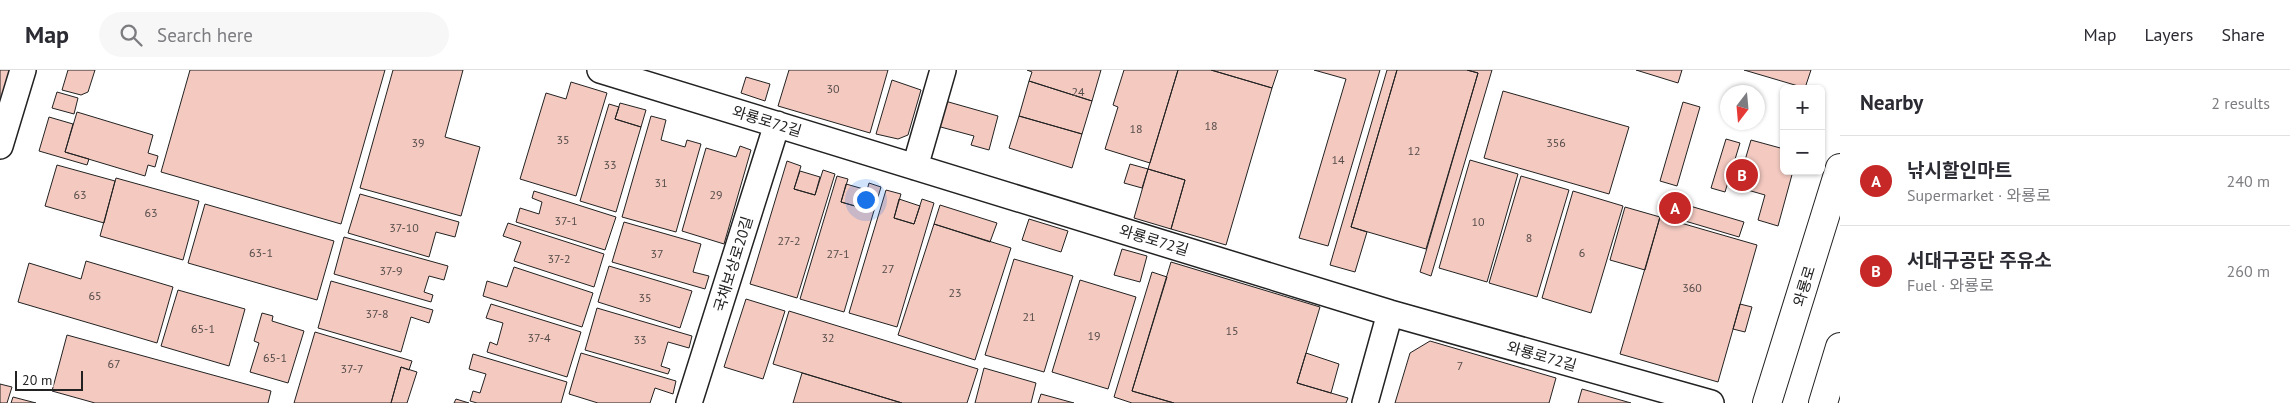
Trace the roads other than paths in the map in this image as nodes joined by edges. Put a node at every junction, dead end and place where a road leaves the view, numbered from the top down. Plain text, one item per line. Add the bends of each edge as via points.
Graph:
1 (24, 70) edge
2 (600, 70) edge
3 (943, 70) edge
4 (777, 124) junction
5 (0, 146) edge
6 (915, 167) junction
7 (1840, 168) edge
8 (1390, 313) junction
9 (1840, 348) edge
10 (689, 403) edge
11 (1365, 403) edge
12 (1711, 403) edge
13 (1767, 403) edge
14 (1823, 403) edge

1 - 5 street
2 - 4 street, 와룡로72길
3 - 6 street
4 - 6 street, 와룡로72길
4 - 10 street, 국채보상로20길
6 - 8 street, 와룡로72길
7 - 13 main road, 와룡로
8 - 11 street
8 - 12 street, 와룡로72길
9 - 14 main road

